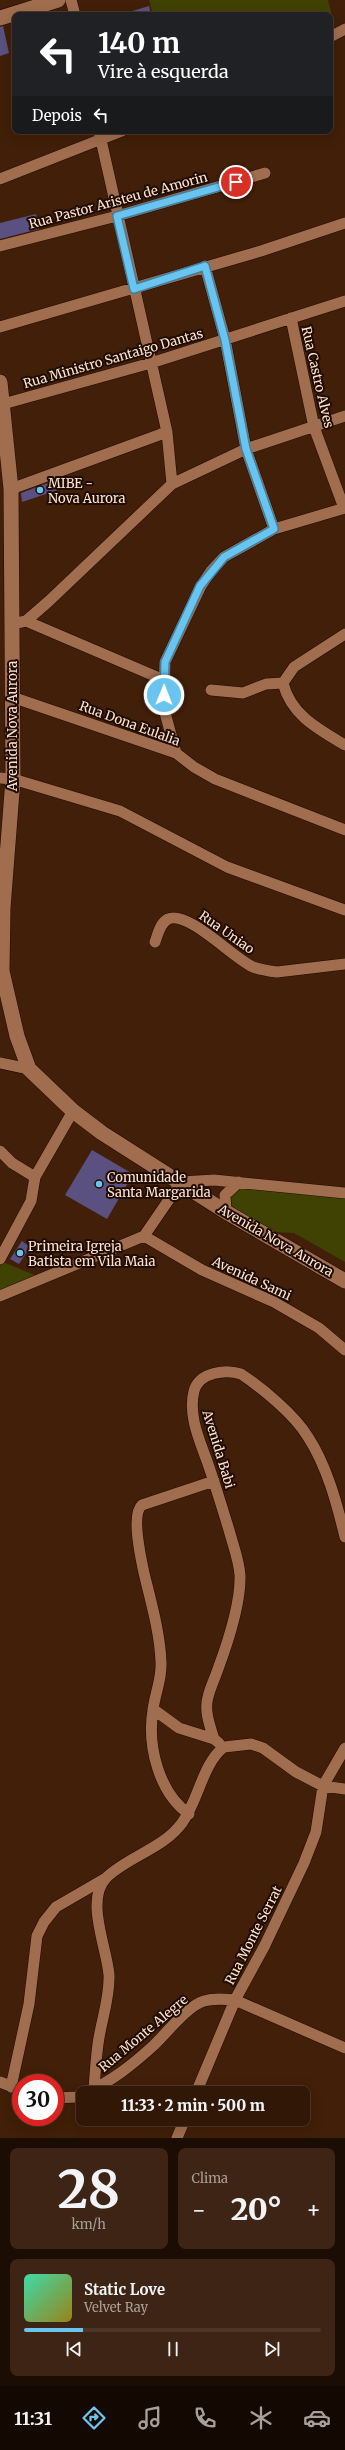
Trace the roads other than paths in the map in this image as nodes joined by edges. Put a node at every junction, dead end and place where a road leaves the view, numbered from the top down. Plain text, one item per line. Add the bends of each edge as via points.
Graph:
1 (58, 0) edge
2 (71, 0) edge
3 (19, 12) edge
4 (74, 12) edge
5 (12, 14) edge
6 (0, 18) edge
7 (345, 29) edge
8 (333, 35) edge
9 (100, 134) edge
10 (265, 173) dead end
11 (0, 179) edge
12 (117, 216) junction
13 (345, 223) edge
14 (0, 246) edge
15 (205, 266) junction
16 (134, 289) junction
17 (345, 301) edge
18 (291, 318) junction
19 (0, 327) edge
20 (225, 340) junction
21 (151, 363) junction
22 (0, 382) edge
23 (3, 404) junction
24 (345, 416) edge
25 (314, 427) junction
26 (167, 432) junction
27 (246, 449) junction
28 (172, 484) junction
29 (11, 490) junction
30 (344, 508) edge
31 (274, 529) junction
32 (19, 623) junction
33 (345, 634) edge
34 (164, 680) junction
35 (283, 683) junction
36 (212, 690) dead end
37 (12, 697) junction
38 (345, 745) edge
39 (176, 753) junction
40 (6, 778) edge
41 (345, 830) edge
42 (345, 910) edge
43 (155, 942) dead end
44 (345, 964) edge
45 (0, 1063) edge
46 (29, 1069) junction
47 (72, 1111) junction
48 (0, 1151) edge
49 (35, 1177) junction
50 (181, 1182) junction
51 (239, 1182) junction
52 (345, 1193) edge
53 (226, 1212) junction
54 (144, 1236) junction
55 (0, 1259) edge
56 (345, 1281) edge
57 (0, 1296) edge
58 (345, 1350) edge
59 (214, 1481) junction
60 (345, 1537) edge
61 (153, 1709) junction
62 (214, 1739) junction
63 (224, 1746) junction
64 (345, 1748) edge
65 (323, 1786) junction
66 (345, 1789) edge
67 (189, 1814) junction
68 (106, 1878) junction
69 (235, 2000) junction
70 (345, 2048) edge
71 (18, 2074) edge
72 (0, 2082) edge
73 (88, 2086) edge
74 (99, 2086) edge
75 (199, 2086) edge
76 (12, 2087) edge
77 (76, 2097) edge
78 (64, 2098) edge
79 (182, 2126) edge
80 (177, 2138) edge

1 - 3 street
2 - 4 street
5 - 6 street
7 - 8 street
9 - 11 street
9 - 12 street
10 - 12 street, Rua Pastor Aristeu de Amorin
12 - 14 street, Rua Pastor Aristeu de Amorin
12 - 16 street
13 - 15 street via 261,251
15 - 16 street
15 - 20 street
16 - 19 street
16 - 21 street
17 - 18 street, Rua Ministro Santaigo Dantas
18 - 20 street, Rua Ministro Santaigo Dantas
18 - 25 street, Rua Castro Alves
20 - 21 street, Rua Ministro Santaigo Dantas
20 - 27 street
21 - 23 street, Rua Ministro Santaigo Dantas
21 - 26 street
22 - 23 street, Avenida Nova Aurora
23 - 29 street, Avenida Nova Aurora
24 - 25 street
25 - 27 street
25 - 30 street, Rua Castro Alves
26 - 28 street
26 - 29 street
27 - 28 street
27 - 31 street
28 - 32 street
29 - 32 street, Avenida Nova Aurora
30 - 31 street
31 - 34 street via 224,557 200,586 165,662
32 - 34 street
32 - 37 street, Avenida Nova Aurora
33 - 35 street via 294,667
34 - 39 street via 164,709
35 - 36 street via 266,684 243,693
35 - 38 street via 294,707 302,717
37 - 39 street, Rua Dona Eulalia
37 - 40 street, Avenida Nova Aurora
39 - 41 street, Rua Dona Eulalia via 215,779
40 - 42 street via 120,810 228,867
40 - 46 street, Avenida Nova Aurora via 2,972 17,1036
43 - 44 street, Rua Uniao via 164,922 176,918 198,928 240,960 266,971
45 - 46 street
46 - 47 street, Avenida Nova Aurora
47 - 49 street
47 - 50 street, Avenida Nova Aurora
48 - 49 street
49 - 55 street via 31,1201
50 - 51 street
50 - 53 street, Avenida Nova Aurora
50 - 54 street
51 - 52 street
51 - 53 street via 226,1195
53 - 56 street, Avenida Nova Aurora
54 - 57 street
54 - 58 street, Avenida Sami via 202,1270 274,1302 319,1328
59 - 60 street, Avenida Babi via 195,1428 192,1405 195,1389 203,1379 230,1371 249,1380 308,1436 338,1507
59 - 61 street via 138,1508 140,1554 159,1647 161,1675
59 - 62 street, Avenida Babi via 240,1575 228,1640 207,1698 207,1715
61 - 62 street via 179,1728
61 - 67 street via 151,1736 161,1776 172,1800
62 - 63 street
63 - 65 street via 251,1744 263,1748 296,1772
63 - 67 street via 214,1757
64 - 65 street
65 - 66 street
65 - 69 street, Rua Monte Serrat via 316,1832 304,1863 265,1946
67 - 68 street via 162,1842
68 - 71 street via 56,1907 37,1936
68 - 73 street via 98,1894 97,1906 109,1975 108,1995
69 - 70 street, Rua Monte Alegre
69 - 74 street, Rua Monte Alegre via 218,1998 203,2001 137,2060
69 - 75 street, Rua Monte Serrat
72 - 76 street
77 - 78 street, Rua Monte Alegre
79 - 80 street

